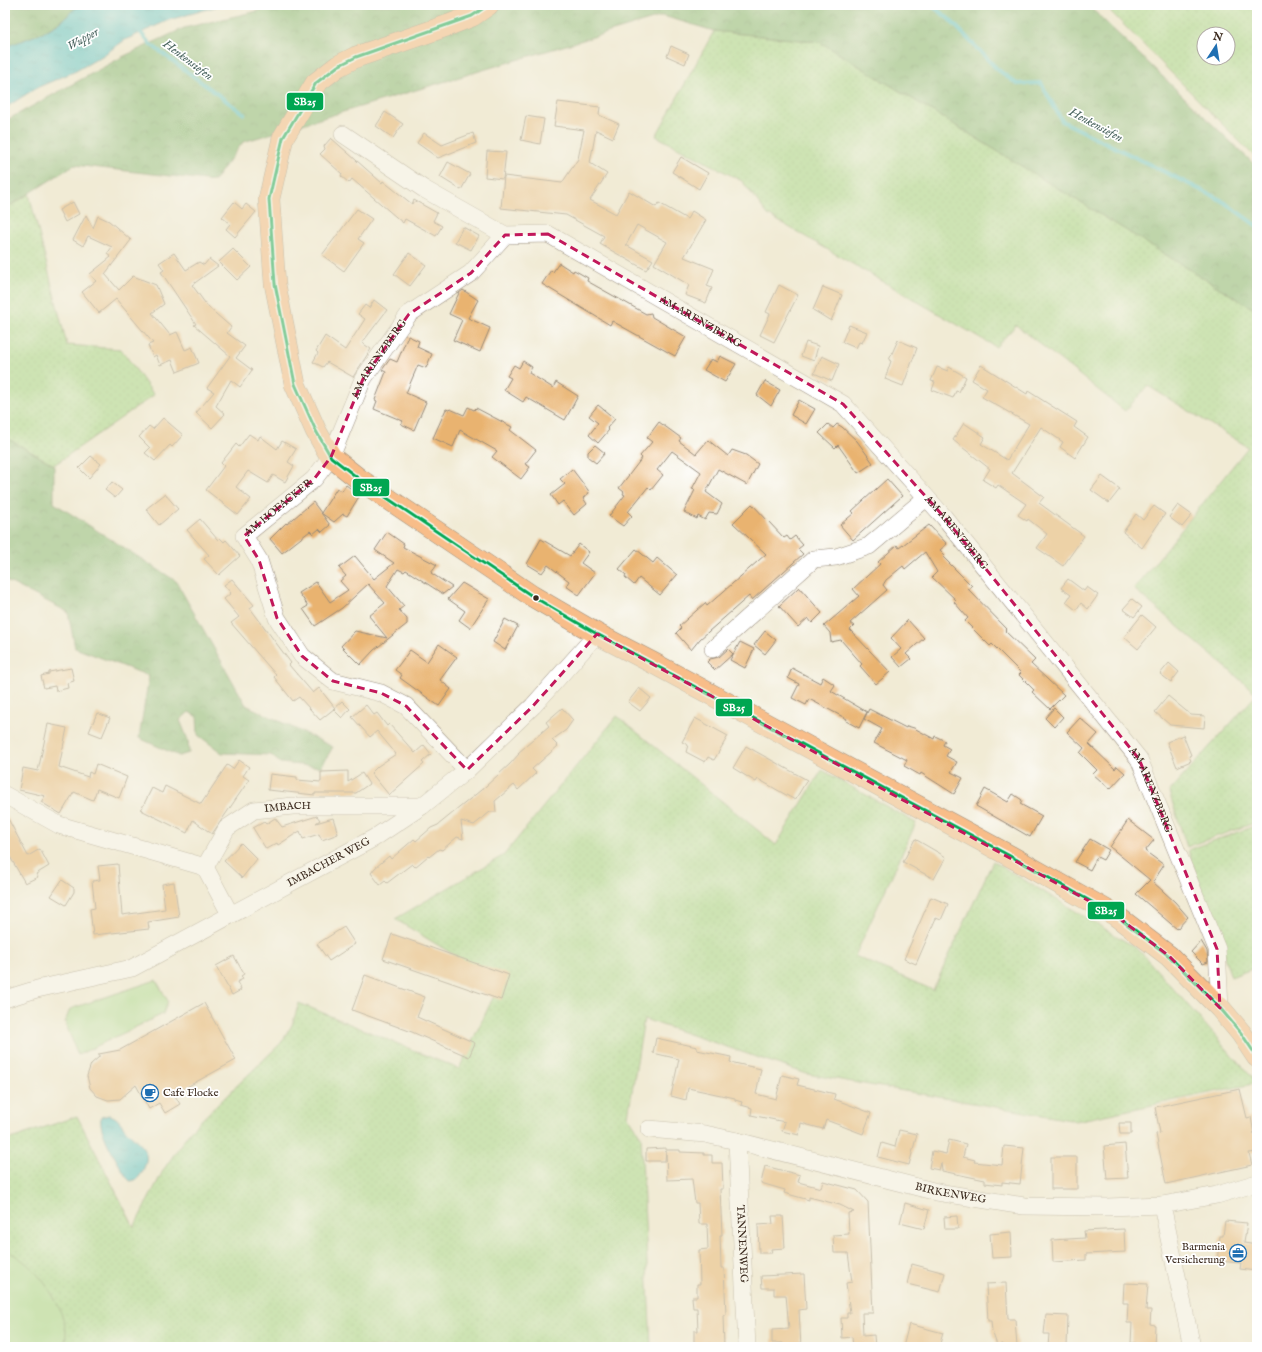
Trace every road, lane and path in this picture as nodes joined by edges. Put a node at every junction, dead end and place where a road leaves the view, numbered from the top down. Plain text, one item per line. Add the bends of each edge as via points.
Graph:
1 (488, 5) edge
2 (343, 134) dead end
3 (505, 235) junction
4 (332, 456) junction
5 (926, 498) junction
6 (597, 634) junction
7 (713, 648) dead end
8 (467, 770) junction
9 (5, 795) edge
10 (422, 806) junction
11 (205, 867) junction
12 (230, 914) junction
13 (5, 999) edge
14 (1220, 1008) junction
15 (1257, 1057) edge
16 (649, 1129) dead end
17 (737, 1141) junction
18 (1257, 1183) edge
19 (1162, 1205) junction
20 (747, 1347) edge
21 (1192, 1347) edge

1 - 4 main road via 472,16 356,57 338,66 316,83 283,138 268,199 275,284 295,384 316,431
2 - 3 street via 424,189
3 - 4 street, AM ARENZBERG via 471,273 409,314 363,379
3 - 5 street, AM ARENZBERG via 548,234 843,404
4 - 6 main road via 365,483 492,570
4 - 8 street, AM HOFACKER via 314,479 244,536 259,560 277,618 302,656 333,681 381,693 406,706
5 - 7 street via 869,546 836,557 814,559
5 - 14 street, AM ARENZBERG via 997,580 1139,759 1217,949
6 - 8 street, IMBACHER WEG via 533,706
6 - 14 main road via 1115,915 1169,956
8 - 10 street, IMBACHER WEG
9 - 11 street via 59,826
10 - 11 street, IMBACH via 293,806 254,810 227,828
10 - 12 street, IMBACHER WEG via 374,838
11 - 12 street
12 - 13 street, IMBACHER WEG via 169,950 132,968 37,989
14 - 15 main road
16 - 17 street, BIRKENWEG via 705,1134
17 - 19 street, BIRKENWEG via 937,1192 1024,1206
17 - 20 street, TANNENWEG
18 - 19 street, BIRKENWEG via 1217,1195
19 - 21 street

